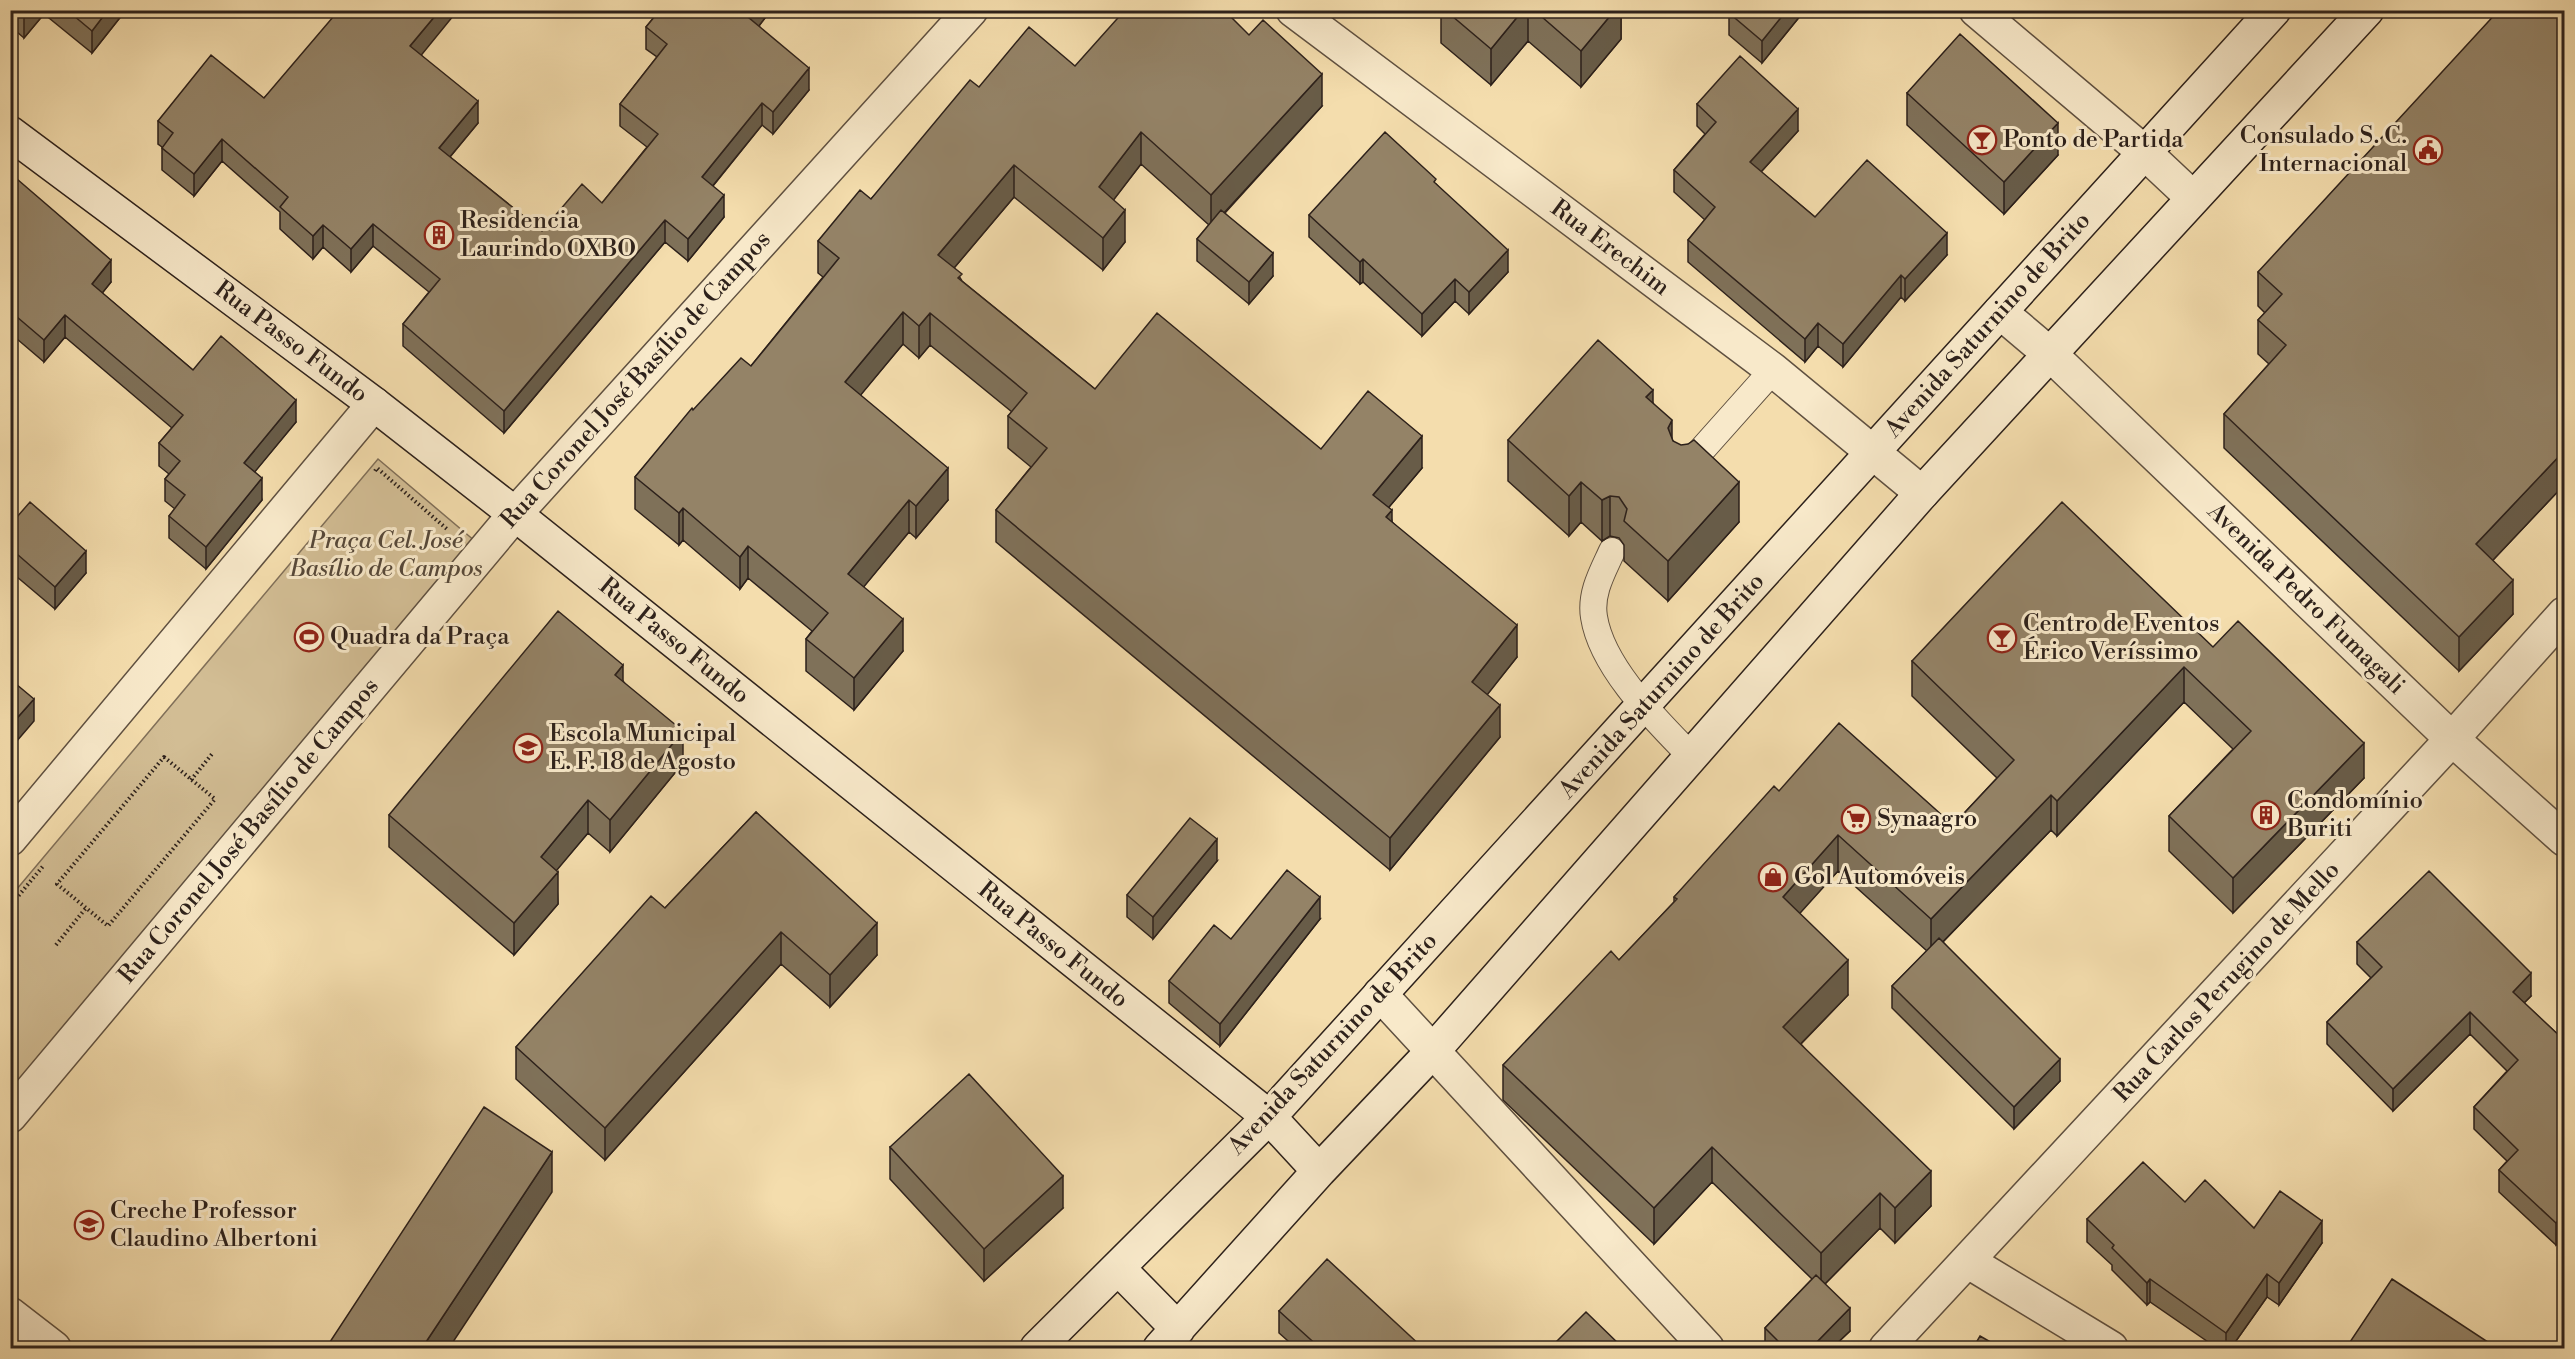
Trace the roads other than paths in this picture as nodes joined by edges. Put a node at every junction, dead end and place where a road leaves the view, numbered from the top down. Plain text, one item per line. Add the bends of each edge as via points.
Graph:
1 (970, 10) edge
2 (1293, 10) edge
3 (1976, 10) edge
4 (2274, 10) edge
5 (2367, 10) edge
6 (10, 133) edge
7 (2144, 152) junction
8 (2193, 198) junction
9 (2000, 312) junction
10 (2051, 355) junction
11 (1773, 370) junction
12 (374, 404) junction
13 (1874, 453) junction
14 (1683, 471) edge
15 (1922, 493) junction
16 (515, 513) junction
17 (1612, 550) dead end
18 (2565, 614) edge
19 (1643, 707) junction
20 (2452, 739) junction
21 (1691, 756) junction
22 (10, 839) edge
23 (2565, 839) edge
24 (1380, 994) junction
25 (1432, 1052) junction
26 (10, 1116) edge
27 (1269, 1117) junction
28 (1319, 1171) junction
29 (1969, 1262) junction
30 (1118, 1268) junction
31 (10, 1314) edge
32 (1169, 1339) edge
33 (54, 1348) edge
34 (1037, 1348) edge
35 (1707, 1348) edge
36 (1886, 1348) edge
37 (2111, 1348) edge

1 - 16 street, Rua Coronel José Basílio de Campos
2 - 11 street, Rua Erechim
3 - 7 street
4 - 7 street, Avenida Saturnino de Brito
5 - 8 street
6 - 12 street, Rua Passo Fundo
7 - 8 street
7 - 9 street, Avenida Saturnino de Brito
8 - 10 street
9 - 10 street, Avenida Pedro Fumagali
9 - 13 street, Avenida Saturnino de Brito
10 - 15 street
10 - 20 street, Avenida Pedro Fumagali
11 - 13 street, Rua Erechim
11 - 14 lane
12 - 16 street, Rua Passo Fundo
12 - 22 street
13 - 15 street, Rua Erechim
13 - 19 street, Avenida Saturnino de Brito
15 - 21 street
16 - 26 street, Rua Coronel José Basílio de Campos
16 - 27 street, Rua Passo Fundo
17 - 19 lane via 1596,586 1594,616 1606,651
18 - 20 street, Rua Carlos Perugino de Mello
19 - 21 lane
19 - 24 street, Avenida Saturnino de Brito
20 - 23 street, Avenida Pedro Fumagali
20 - 29 street, Rua Carlos Perugino de Mello
21 - 25 street
24 - 25 street
24 - 27 street, Avenida Saturnino de Brito
25 - 28 street
25 - 35 street
27 - 28 street, Rua Passo Fundo
27 - 30 street, Avenida Saturnino de Brito
28 - 32 street
29 - 36 street, Rua Carlos Perugino de Mello
29 - 37 street
30 - 32 street
30 - 34 street, Avenida Saturnino de Brito
31 - 33 street

